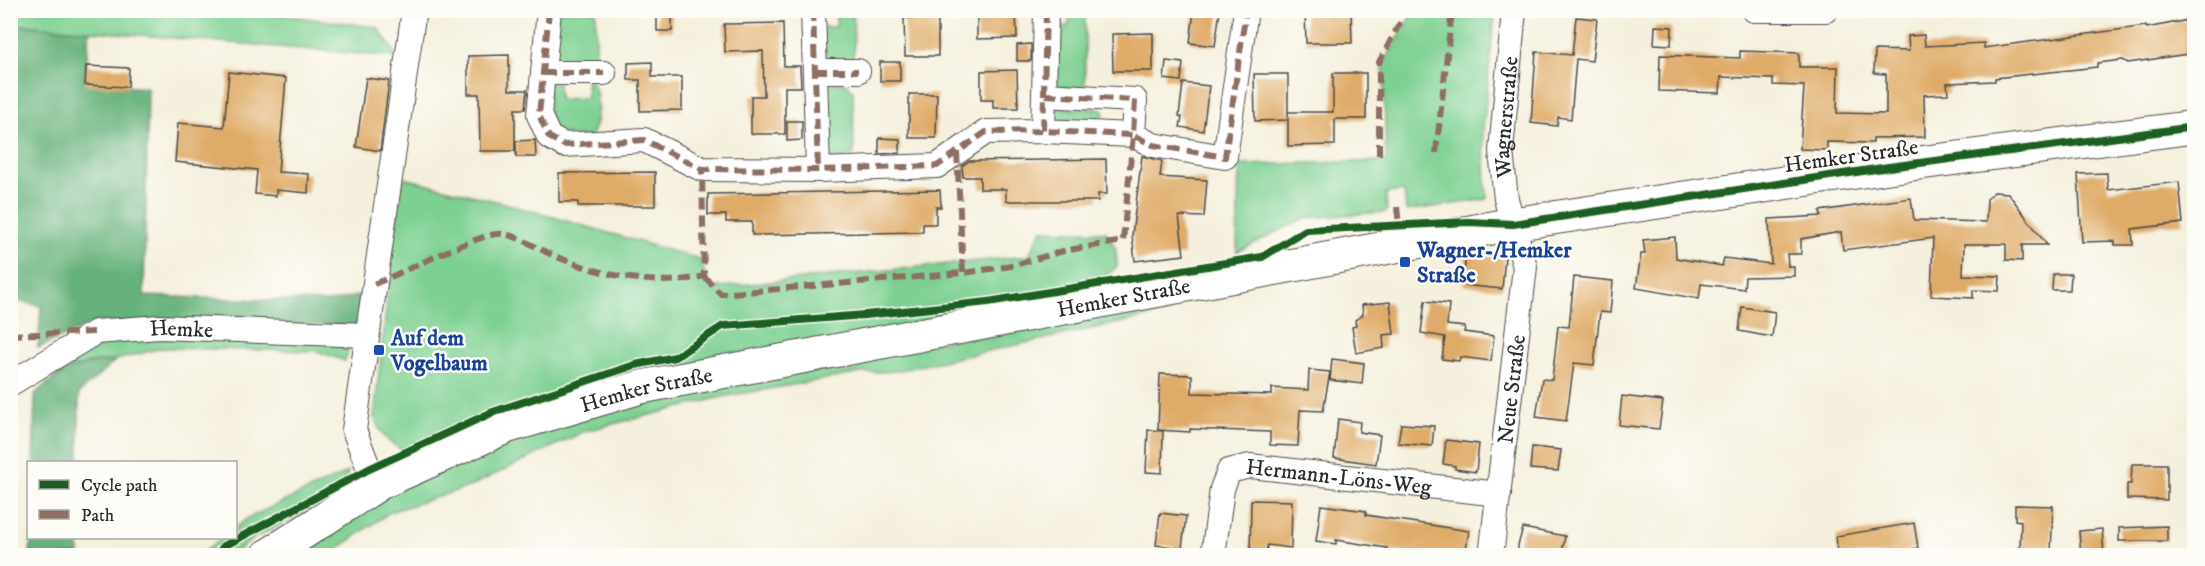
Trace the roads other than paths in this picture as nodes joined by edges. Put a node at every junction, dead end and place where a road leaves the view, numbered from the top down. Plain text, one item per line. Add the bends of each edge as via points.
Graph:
1 (414, 10) edge
2 (549, 10) edge
3 (813, 10) edge
4 (1046, 10) edge
5 (1246, 10) edge
6 (1514, 10) edge
7 (1826, 10) edge
8 (1760, 11) edge
9 (858, 70) dead end
10 (815, 71) junction
11 (543, 73) junction
12 (604, 73) dead end
13 (1044, 95) junction
14 (2194, 127) edge
15 (1043, 131) junction
16 (1133, 135) junction
17 (818, 170) junction
18 (1513, 224) junction
19 (367, 335) junction
20 (10, 384) edge
21 (380, 483) junction
22 (1500, 494) junction
23 (267, 555) edge
24 (1213, 555) edge
25 (1491, 555) edge

1 - 19 street
2 - 11 street
3 - 10 street
4 - 13 street
5 - 16 street via 1225,157 1153,145
6 - 18 street, Wagnerstraße via 1500,151
7 - 8 street
9 - 10 street
10 - 17 street
11 - 12 street
11 - 17 street via 539,115 549,137 564,145 644,140 702,169
13 - 15 street
13 - 16 street via 1135,100
14 - 18 main road, Hemker Straße via 1889,167
15 - 16 street
15 - 17 street via 986,132 937,166
18 - 21 main road, Hemker Straße via 641,387 506,427
18 - 22 street, Neue Straße via 1525,267
19 - 20 street, Hemke via 159,327 96,332
19 - 21 street via 354,430 369,469
21 - 23 main road, Hemker Straße
22 - 24 street, Hermann-Löns-Weg via 1250,466 1229,471 1222,489
22 - 25 street, Neue Straße

